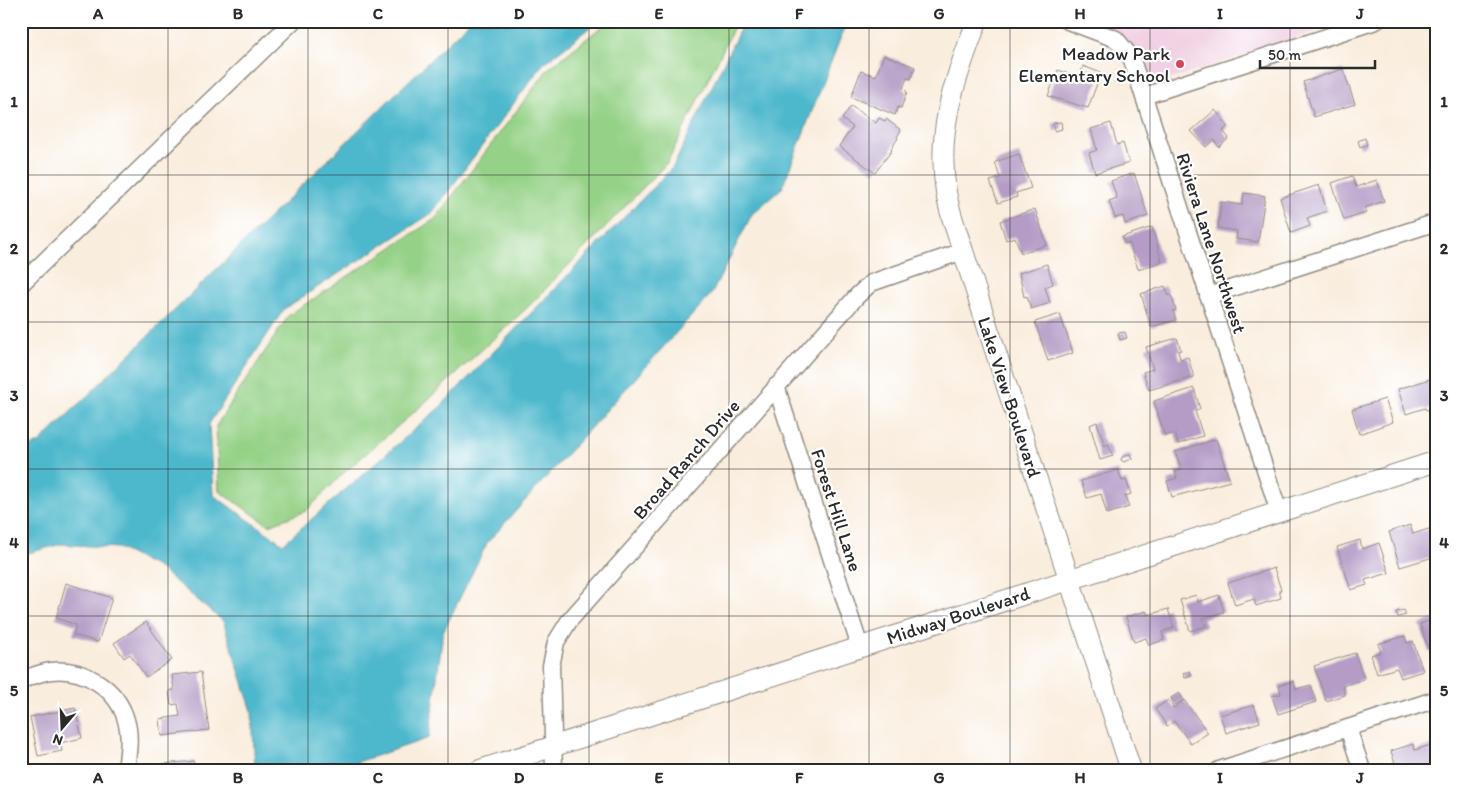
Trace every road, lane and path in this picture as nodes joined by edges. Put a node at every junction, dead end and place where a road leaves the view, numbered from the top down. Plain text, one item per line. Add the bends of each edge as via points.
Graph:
1 (977, 21) edge
2 (1068, 21) edge
3 (1376, 21) edge
4 (290, 22) edge
5 (1144, 96) junction
6 (1437, 222) edge
7 (963, 251) junction
8 (21, 284) edge
9 (1208, 296) junction
10 (776, 386) junction
11 (1437, 461) edge
12 (1279, 512) junction
13 (1070, 580) junction
14 (860, 647) junction
15 (21, 680) edge
16 (1437, 699) edge
17 (1348, 728) junction
18 (553, 746) junction
19 (126, 770) edge
20 (480, 770) edge
21 (554, 770) edge
22 (1131, 770) edge
23 (1219, 770) edge
24 (1362, 770) edge

1 - 7 street, Lake View Boulevard via 949,103 943,148 946,194
2 - 5 street, Riviera Lane Northwest via 1116,39 1131,57
3 - 5 street
4 - 8 street
5 - 9 street, Riviera Lane Northwest
6 - 9 street
7 - 10 street, Broad Ranch Drive via 871,283
7 - 13 street, Lake View Boulevard
9 - 12 street, Riviera Lane Northwest
10 - 14 street, Forest Hill Lane
10 - 18 street, Broad Ranch Drive via 569,621 556,642 551,666
11 - 12 street, Midway Boulevard
12 - 13 street, Midway Boulevard
13 - 14 street, Midway Boulevard
13 - 22 street, Lake View Boulevard
14 - 18 street, Midway Boulevard
15 - 19 street via 51,671 75,672 97,681 115,698 126,719 129,743
16 - 17 street
17 - 23 street
17 - 24 street
18 - 20 street, Midway Boulevard
18 - 21 street, Broad Ranch Drive

